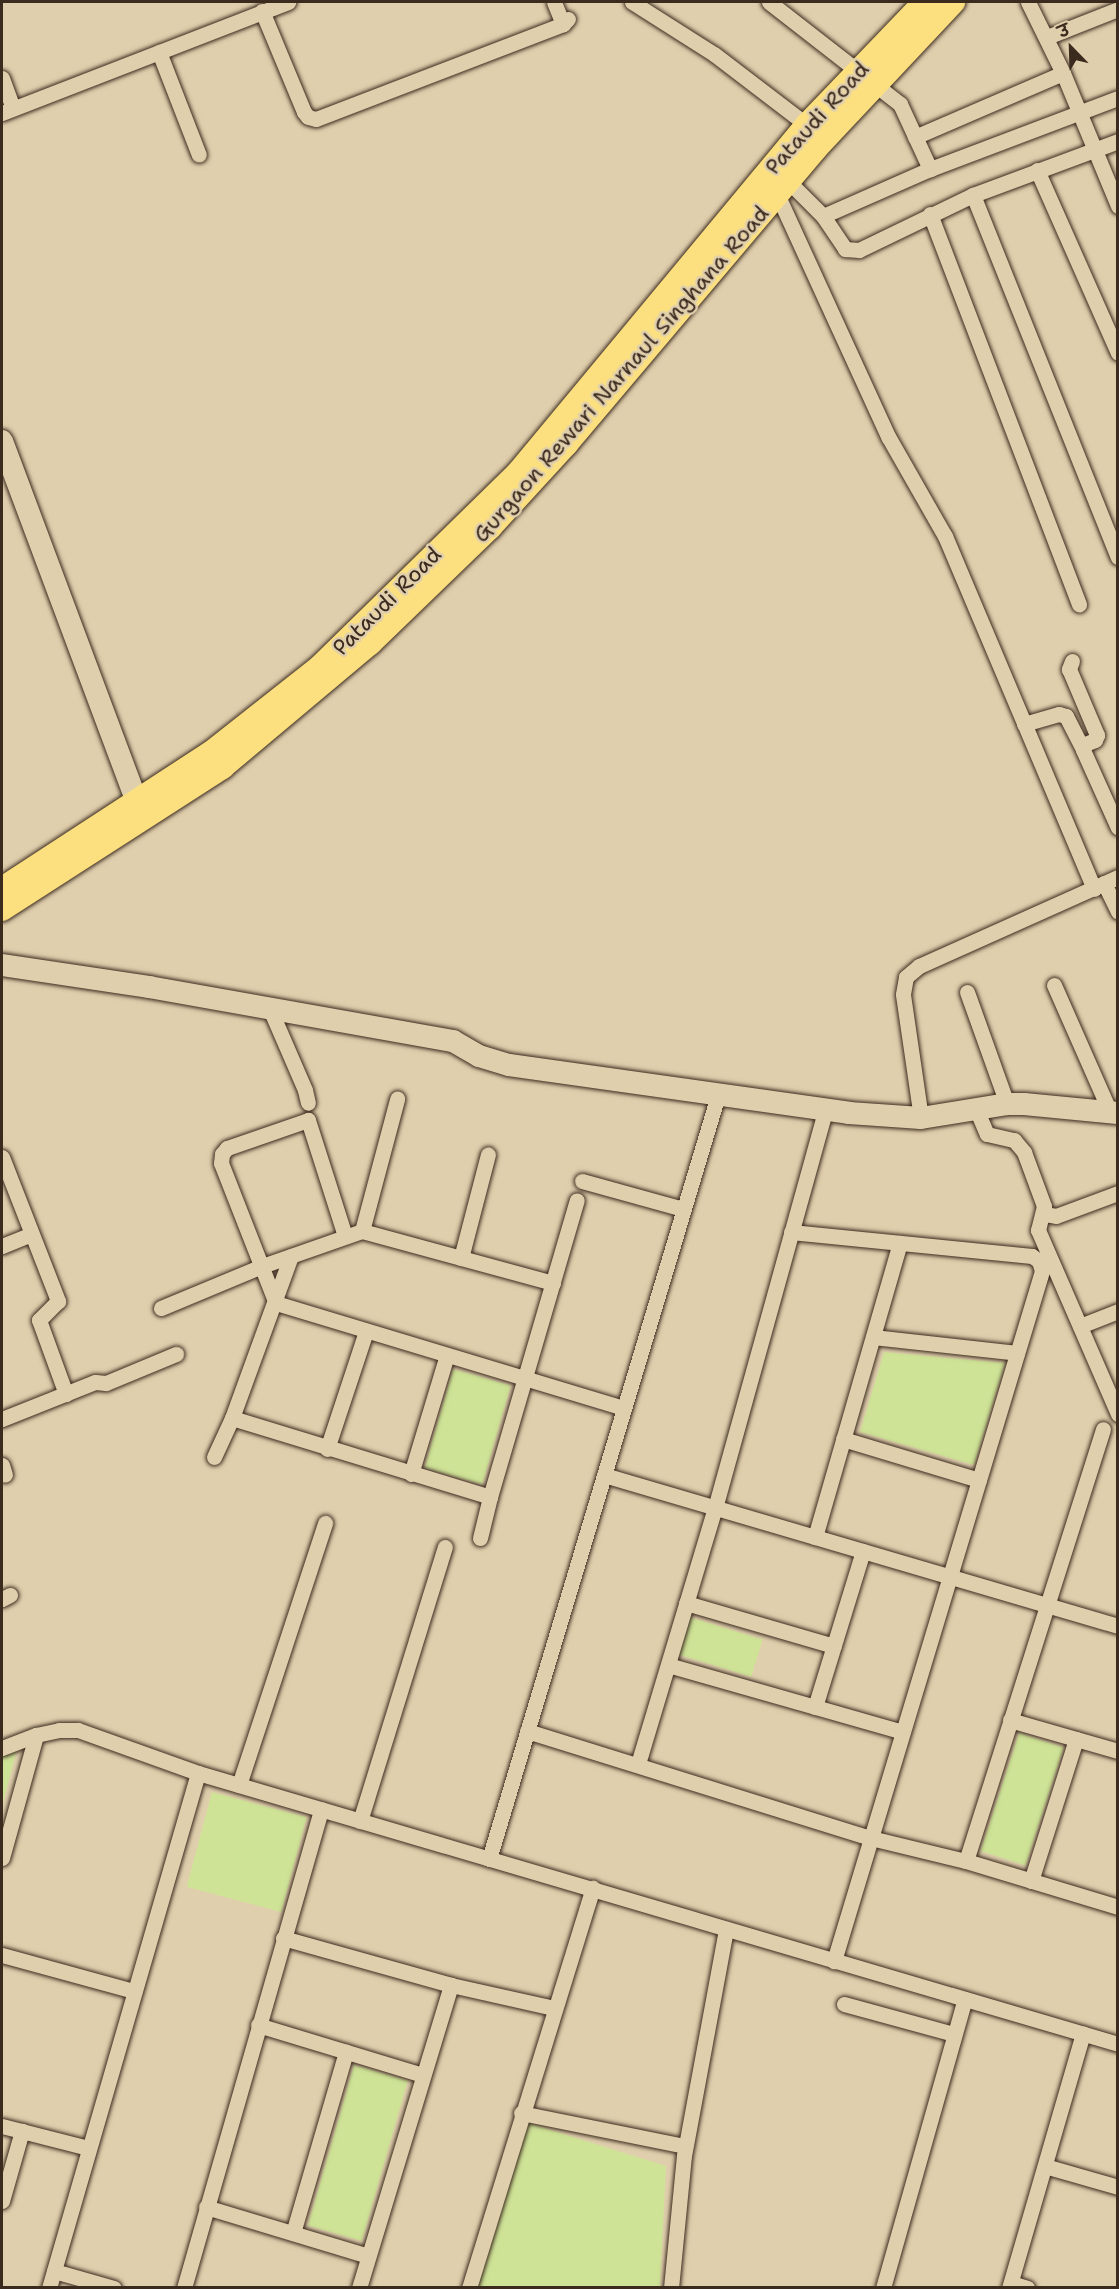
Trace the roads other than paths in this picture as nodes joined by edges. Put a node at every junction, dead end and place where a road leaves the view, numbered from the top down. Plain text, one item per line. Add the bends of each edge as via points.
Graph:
1 (288, 2) edge
2 (554, 2) edge
3 (632, 2) edge
4 (769, 2) edge
5 (925, 2) edge
6 (953, 2) edge
7 (1028, 2) edge
8 (1118, 9) edge
9 (262, 11) junction
10 (1047, 37) junction
11 (159, 52) junction
12 (1063, 73) junction
13 (869, 77) junction
14 (2, 78) edge
15 (1118, 98) edge
16 (7, 110) edge
17 (1077, 112) junction
18 (807, 125) junction
19 (915, 137) junction
20 (1118, 141) edge
21 (1093, 150) junction
22 (199, 154) dead end
23 (930, 169) junction
24 (1037, 170) junction
25 (1113, 183) edge
26 (783, 188) junction
27 (973, 195) junction
28 (1118, 206) edge
29 (930, 214) junction
30 (823, 216) junction
31 (1118, 353) edge
32 (573, 422) junction
33 (2, 441) edge
34 (1118, 557) edge
35 (1079, 605) dead end
36 (1072, 661) dead end
37 (1024, 724) junction
38 (1083, 750) junction
39 (140, 810) junction
40 (1118, 828) edge
41 (1105, 883) edge
42 (2, 889) edge
43 (2, 909) edge
44 (1118, 912) edge
45 (2, 965) edge
46 (1054, 985) dead end
47 (967, 992) dead end
48 (270, 1009) junction
49 (718, 1095) junction
50 (397, 1099) dead end
51 (308, 1103) dead end
52 (1007, 1104) junction
53 (826, 1109) junction
54 (976, 1111) junction
55 (1114, 1112) edge
56 (921, 1118) junction
57 (488, 1154) dead end
58 (2, 1157) edge
59 (582, 1181) dead end
60 (1118, 1193) edge
61 (577, 1200) dead end
62 (682, 1209) junction
63 (1044, 1214) junction
64 (362, 1231) junction
65 (791, 1232) junction
66 (31, 1234) junction
67 (345, 1236) junction
68 (900, 1243) junction
69 (2, 1246) edge
70 (291, 1256) junction
71 (461, 1258) junction
72 (262, 1266) junction
73 (553, 1283) junction
74 (276, 1303) junction
75 (161, 1308) dead end
76 (1118, 1311) edge
77 (1080, 1326) junction
78 (366, 1331) junction
79 (873, 1337) junction
80 (1017, 1353) junction
81 (176, 1354) dead end
82 (447, 1355) junction
83 (525, 1378) junction
84 (66, 1394) junction
85 (623, 1408) junction
86 (1118, 1414) edge
87 (232, 1418) junction
88 (2, 1419) edge
89 (1103, 1429) dead end
90 (843, 1439) junction
91 (327, 1449) junction
92 (213, 1457) dead end
93 (411, 1474) junction
94 (604, 1475) junction
95 (979, 1480) junction
96 (490, 1497) junction
97 (715, 1508) junction
98 (325, 1523) dead end
99 (815, 1537) junction
100 (480, 1538) dead end
101 (445, 1547) dead end
102 (863, 1551) junction
103 (951, 1576) junction
104 (686, 1603) junction
105 (1046, 1604) junction
106 (1118, 1626) edge
107 (834, 1646) junction
108 (668, 1665) junction
109 (815, 1707) junction
110 (1010, 1720) junction
111 (527, 1731) junction
112 (903, 1732) junction
113 (36, 1735) junction
114 (1076, 1739) junction
115 (2, 1748) edge
116 (1118, 1751) edge
117 (639, 1764) junction
118 (198, 1773) junction
119 (239, 1785) junction
120 (321, 1809) junction
121 (360, 1821) junction
122 (875, 1839) junction
123 (2, 1858) edge
124 (489, 1859) junction
125 (966, 1861) junction
126 (1032, 1881) junction
127 (593, 1888) junction
128 (1118, 1906) edge
129 (726, 1929) junction
130 (283, 1938) junction
131 (2, 1955) edge
132 (834, 1961) junction
133 (451, 1985) junction
134 (134, 1991) junction
135 (965, 1999) junction
136 (844, 2004) dead end
137 (554, 2008) junction
138 (258, 2025) junction
139 (954, 2034) junction
140 (1083, 2034) junction
141 (1118, 2044) edge
142 (346, 2052) junction
143 (423, 2075) junction
144 (521, 2113) junction
145 (2, 2126) edge
146 (22, 2132) junction
147 (685, 2146) junction
148 (88, 2148) junction
149 (1045, 2166) junction
150 (1118, 2187) edge
151 (2, 2201) edge
152 (206, 2207) junction
153 (293, 2233) junction
154 (368, 2256) junction
155 (54, 2271) junction
156 (1010, 2285) edge
157 (49, 2288) edge
158 (114, 2288) edge
159 (184, 2288) edge
160 (359, 2288) edge
161 (469, 2288) edge
162 (671, 2288) edge
163 (882, 2288) edge
164 (1027, 2288) edge

1 - 9 street
2 - 9 street via 566,22 316,119 304,112
3 - 18 street via 714,54
4 - 13 street
5 - 13 main road, Pataudi Road
6 - 13 main road, Gurgaon Rewari Narnaul Singhana Road
7 - 10 street
8 - 10 street
9 - 11 street
10 - 12 street
11 - 16 street
11 - 22 street
12 - 17 street
12 - 19 street
13 - 18 main road, Pataudi Road
13 - 19 street via 900,104
13 - 26 main road, Gurgaon Rewari Narnaul Singhana Road
14 - 16 street
15 - 17 street
17 - 21 street
17 - 23 street
18 - 32 main road, Pataudi Road
19 - 23 street
20 - 21 street
21 - 24 street
21 - 25 street
23 - 30 street
24 - 27 street
24 - 31 street
25 - 28 street
26 - 30 street
26 - 32 main road, Gurgaon Rewari Narnaul Singhana Road
26 - 37 street via 889,438 945,536
27 - 29 street
27 - 34 street
29 - 30 street via 852,251 842,246
29 - 35 street
32 - 39 main road, Gurgaon Rewari Narnaul Singhana Road via 490,527 370,643 222,767
33 - 39 street
36 - 38 street via 1069,669 1097,737 1085,744
37 - 38 street via 1059,714 1066,716
37 - 41 street
38 - 40 street
39 - 42 main road
39 - 43 main road, Gurgaon Rewari Narnaul Singhana Road
41 - 44 street
41 - 56 street via 919,966 906,977 903,994
45 - 48 street
46 - 55 street
47 - 52 street
48 - 49 street via 453,1041 479,1056 509,1065
48 - 51 street
49 - 53 street
49 - 62 street
50 - 64 street
52 - 54 street
52 - 55 street
53 - 56 street
53 - 65 street
54 - 56 street
54 - 63 street via 987,1134 1014,1140 1024,1152
57 - 71 street
58 - 66 street
59 - 62 street
60 - 63 street via 1056,1216
61 - 73 street
62 - 85 street
63 - 77 street via 1038,1230
64 - 67 street
64 - 71 street
65 - 68 street
65 - 97 street
66 - 69 street
66 - 84 street via 58,1301 39,1320
67 - 70 street
67 - 72 street via 308,1120 227,1148 221,1163
68 - 79 street
68 - 80 street via 1032,1256 1039,1260 1042,1270
70 - 72 street
70 - 74 street
71 - 73 street
72 - 74 street
72 - 75 street
73 - 83 street
74 - 78 street
74 - 87 street
76 - 77 street
77 - 86 street
78 - 82 street
78 - 91 street
79 - 80 street
79 - 90 street
80 - 95 street
81 - 84 street via 106,1383 95,1382
82 - 83 street
82 - 93 street
83 - 85 street
83 - 96 street
84 - 88 street
85 - 94 street
87 - 91 street
87 - 92 street
89 - 105 street
90 - 95 street
90 - 99 street
91 - 93 street
93 - 96 street
94 - 97 street
94 - 111 street
95 - 103 street
96 - 100 street
97 - 99 street
97 - 104 street
98 - 119 street
99 - 102 street
101 - 121 street
102 - 103 street
102 - 107 street
103 - 105 street
103 - 112 street
104 - 107 street
104 - 108 street
105 - 106 street
105 - 110 street
107 - 109 street
108 - 109 street
108 - 117 street
109 - 112 street
110 - 114 street
110 - 125 street
111 - 117 street
111 - 124 street
112 - 122 street
113 - 115 street
113 - 118 street via 78,1730
113 - 123 street
114 - 116 street
114 - 126 street
117 - 122 street
118 - 119 street
118 - 134 street
119 - 120 street
120 - 121 street
120 - 130 street
121 - 124 street
122 - 125 street
122 - 132 street
124 - 127 street
125 - 126 street
126 - 128 street
127 - 129 street
127 - 137 street
129 - 132 street
129 - 147 street
130 - 133 street
130 - 138 street
131 - 134 street
132 - 135 street
133 - 137 street
133 - 143 street
134 - 148 street
135 - 139 street
135 - 140 street
136 - 139 street
137 - 144 street
138 - 142 street
138 - 152 street
139 - 163 street
140 - 141 street
140 - 149 street
142 - 143 street
142 - 153 street
143 - 154 street
144 - 147 street
144 - 161 street
145 - 146 street
146 - 148 street
146 - 151 street
147 - 162 street
148 - 155 street
149 - 150 street
149 - 156 street
152 - 153 street
152 - 159 street
153 - 154 street
154 - 160 street
155 - 157 street
155 - 158 street
156 - 164 street

